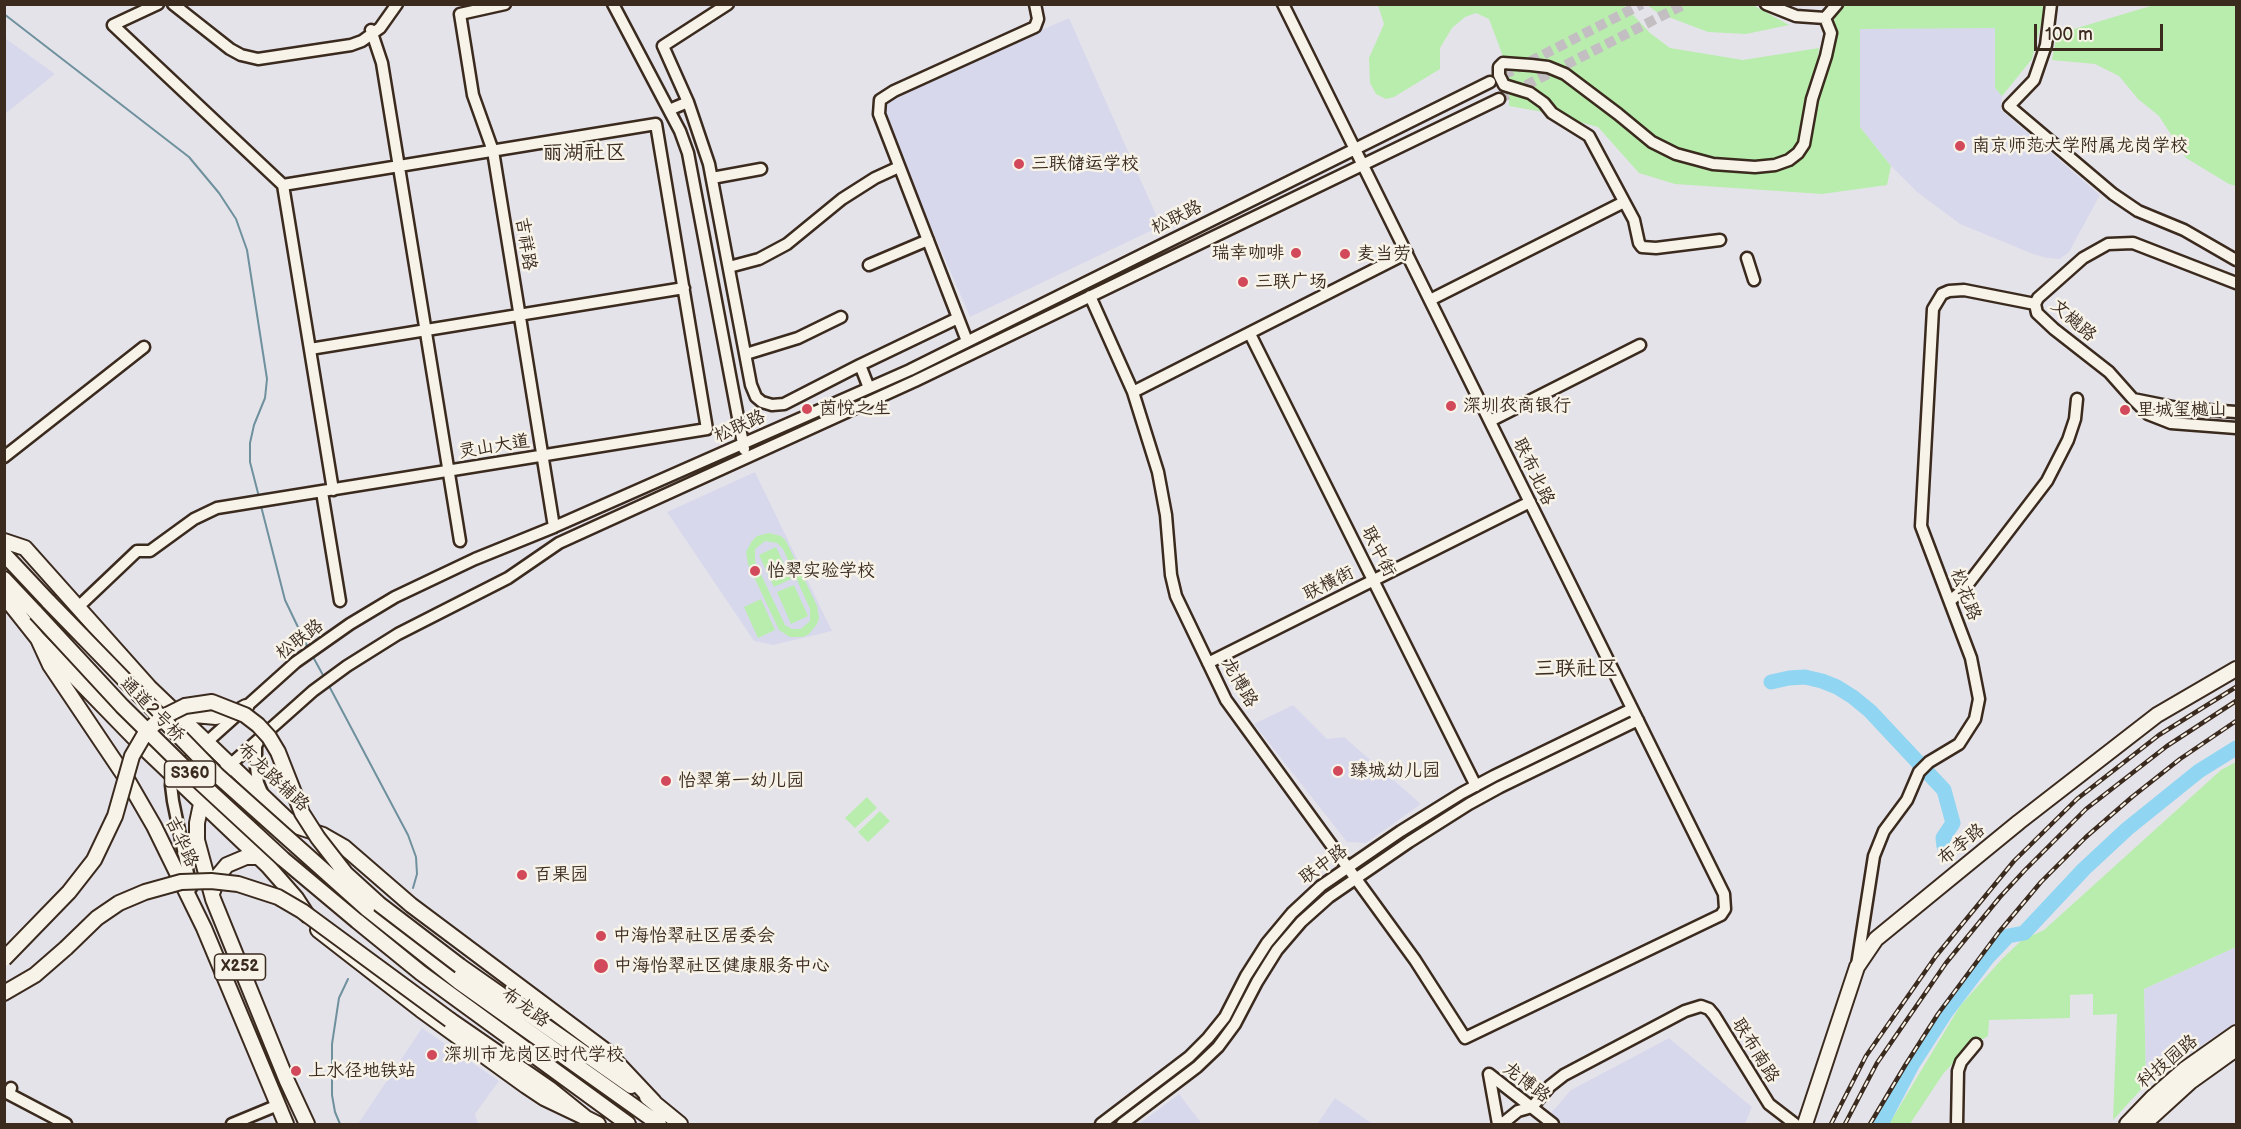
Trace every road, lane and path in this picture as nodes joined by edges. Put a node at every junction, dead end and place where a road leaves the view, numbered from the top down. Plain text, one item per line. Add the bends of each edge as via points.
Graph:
1 (158, 4) edge
2 (173, 4) edge
3 (397, 4) edge
4 (506, 4) edge
5 (613, 4) edge
6 (728, 4) edge
7 (1035, 4) edge
8 (1283, 4) edge
9 (1766, 4) edge
10 (1837, 4) edge
11 (2051, 4) edge
12 (1825, 18) junction
13 (372, 32) junction
14 (1490, 82) tunnel mouth
15 (1498, 99) tunnel mouth
16 (688, 102) junction
17 (669, 110) junction
18 (1355, 149) junction
19 (493, 151) junction
20 (1363, 165) junction
21 (398, 166) junction
22 (899, 167) junction
23 (761, 169) dead end
24 (712, 178) junction
25 (283, 185) junction
26 (1624, 202) junction
27 (927, 240) junction
28 (1720, 240) dead end
29 (1407, 253) junction
30 (1747, 258) dead end
31 (2236, 260) edge
32 (869, 266) dead end
33 (729, 267) junction
34 (1754, 280) dead end
35 (2236, 283) edge
36 (684, 288) junction
37 (1090, 296) junction
38 (1430, 300) junction
39 (2035, 304) junction
40 (520, 315) junction
41 (841, 317) dead end
42 (958, 318) junction
43 (424, 330) junction
44 (1250, 334) junction
45 (967, 341) junction
46 (1640, 345) dead end
47 (144, 347) dead end
48 (310, 349) junction
49 (746, 354) junction
50 (860, 365) junction
51 (869, 388) junction
52 (1133, 392) junction
53 (2077, 399) dead end
54 (2133, 399) junction
55 (2236, 412) edge
56 (1490, 421) junction
57 (2236, 428) edge
58 (743, 444) junction
59 (543, 456) junction
60 (4, 457) edge
61 (746, 458) junction
62 (447, 471) junction
63 (327, 491) junction
64 (1530, 502) junction
65 (555, 527) junction
66 (4, 541) edge
67 (460, 541) dead end
68 (4, 554) edge
69 (4, 579) edge
70 (1373, 580) junction
71 (5, 598) edge
72 (340, 601) dead end
73 (1950, 601) junction
74 (77, 608) junction
75 (38, 639) junction
76 (1208, 663) junction
77 (2236, 669) edge
78 (166, 703) junction
79 (246, 707) junction
80 (1632, 709) junction
81 (1638, 720) junction
82 (260, 738) junction
83 (208, 741) junction
84 (231, 764) junction
85 (174, 777) junction
86 (1476, 786) junction
87 (264, 795) junction
88 (201, 804) junction
89 (259, 857) junction
90 (1348, 868) junction
91 (1356, 878) junction
92 (213, 899) junction
93 (204, 928) junction
94 (4, 959) edge
95 (430, 961) joint
96 (1857, 967) junction
97 (421, 972) joint
98 (4, 993) edge
99 (2236, 1033) edge
100 (1465, 1038) joint
101 (1976, 1044) dead end
102 (2236, 1049) edge
103 (11, 1088) dead end
104 (654, 1102) junction
105 (278, 1105) junction
106 (1532, 1107) junction
107 (592, 1121) edge
108 (66, 1125) edge
109 (232, 1125) edge
110 (286, 1125) edge
111 (308, 1125) edge
112 (628, 1125) edge
113 (659, 1125) edge
114 (680, 1125) edge
115 (1101, 1125) edge
116 (1122, 1125) edge
117 (1500, 1125) edge
118 (1553, 1125) edge
119 (1795, 1125) edge
120 (1805, 1125) edge
121 (1957, 1125) edge
122 (2127, 1125) edge
123 (2144, 1125) edge

1 - 25 street via 113,25
2 - 13 street via 230,49 252,58 351,45
3 - 13 street
4 - 19 street, 吉祥路 via 460,14 473,95
5 - 17 street
6 - 16 street via 663,46
7 - 22 street via 1035,27 880,100 879,114
8 - 18 street, 联布北路
9 - 12 street via 1796,16
10 - 12 street
11 - 31 street via 2046,45 2034,80 2009,106 2138,211 2184,230
12 - 26 street via 1831,33 1804,144 1789,160 1774,165 1713,164 1676,154 1652,142 1565,74 1548,67 1503,63 1498,72 1504,85 1530,93 1552,113 1589,136
13 - 21 street
14 - 18 street, 松联路
15 - 20 street, 松联路
16 - 17 street
16 - 24 street
17 - 58 street via 688,153
18 - 20 street, 联布北路
18 - 45 street, 松联路
19 - 21 street
19 - 36 street via 657,124
19 - 40 street, 吉祥路
20 - 29 street, 联布北路
20 - 37 street, 松联路
21 - 25 street
21 - 43 street
22 - 27 street
22 - 33 street via 842,199 788,244 759,259
23 - 24 street
24 - 33 street
25 - 48 street
26 - 28 street via 1634,220 1639,243 1646,249
26 - 38 street
27 - 32 street
27 - 42 street
29 - 38 street, 联布北路
29 - 44 street
30 - 34 street
33 - 49 street
35 - 39 street, 文樾路 via 2133,243 2108,244 2084,258
36 - 40 street
36 - 59 street, 灵山大道 via 707,429
37 - 52 street, 龙博路
37 - 61 street, 松联路
38 - 56 street, 联布北路
39 - 54 street, 文樾路 via 2037,313 2109,372
39 - 73 street, 松花路 via 1964,290 1942,294 1933,309 1921,526
40 - 43 street
40 - 59 street, 吉祥路
41 - 49 street via 798,338
42 - 45 street
42 - 50 street
43 - 48 street
43 - 62 street
44 - 52 street
44 - 70 street, 联中街
45 - 51 street, 松联路
46 - 56 street
47 - 60 street
48 - 63 street
49 - 50 street via 756,397 772,405 784,404
50 - 51 street
51 - 58 street, 松联路
52 - 76 street, 龙博路 via 1162,486 1173,586
53 - 73 street via 2068,440 2047,481 1965,588
54 - 55 street via 2178,408
54 - 57 street, 文樾路 via 2148,414 2171,423
56 - 64 street, 联布北路
58 - 61 street
58 - 65 street, 松联路
59 - 62 street, 灵山大道
59 - 65 street, 吉祥路
61 - 82 street, 松联路 via 559,543 508,578 398,634 314,690
62 - 63 street, 灵山大道
62 - 67 street
63 - 72 street
63 - 74 street, 灵山大道 via 217,508 194,519 150,551 137,551
64 - 70 street, 联横街
64 - 80 street, 联布北路
65 - 79 street, 松联路 via 475,559 371,610 296,662
66 - 74 main road, 布龙路辅路 via 25,548
68 - 95 main road, 通道2号桥 / S360, bridge via 217,775
69 - 97 main road, 通道2号桥 / S360, bridge via 190,774 284,859
70 - 76 street, 联横街
70 - 86 street, 联中街
71 - 75 main road, 吉华路 / X252
73 - 96 street, 松花路 via 1971,658 1979,699 1975,719 1959,744 1919,772 1907,800 1884,831 1874,856
74 - 78 main road, 布龙路辅路
75 - 85 main road
75 - 93 main road, 吉华路 / X252 via 50,665 144,808
76 - 90 street, 龙博路 via 1226,700
77 - 96 main road, 布李路 via 2157,715 2019,822 1876,939
78 - 79 main road via 205,717 226,715
78 - 83 main road, 布龙路辅路
79 - 83 street, 松联路
80 - 81 street, 联布北路
80 - 86 street, 联中路
81 - 91 street, 联中路 via 1500,787 1438,822
81 - 100 street, 联布北路 via 1724,894 1725,909 1715,920
82 - 84 street, 松联路
82 - 87 street via 256,767
83 - 84 main road, 布龙路辅路
83 - 85 street, 松联路
84 - 87 main road, 布龙路辅路
84 - 88 main road, 吉华路 / X252
85 - 88 main road
85 - 93 street via 173,801 191,888
86 - 90 street, 联中路
87 - 104 main road, 布龙路辅路 via 293,824 344,847 411,905 606,1051
88 - 89 main road
88 - 92 main road, 吉华路 / X252 via 197,840
89 - 92 main road via 241,858 223,869 214,882
89 - 107 main road via 296,898 318,930 357,962 526,1086
90 - 91 street, 龙博路
90 - 115 street, 联中路 via 1306,899 1279,927 1208,1038
91 - 100 street, 龙博路 via 1431,982
91 - 116 street, 联中路 via 1315,909 1289,936 1218,1047
92 - 111 main road, 吉华路 / X252
93 - 105 main road, 吉华路 / X252
94 - 104 main road, bridge via 69,892 94,860 115,816 132,756 146,732 161,718 185,706 213,702 245,715 269,737 302,813 346,874 460,966
95 - 113 main road, 布龙路 / S360
96 - 120 main road, 布李路
97 - 112 main road, 布龙路 / S360
98 - 107 main road, bridge via 35,975 119,903 181,882 238,884 278,897 302,911
99 - 122 main road, 科技园路 via 2185,1069
101 - 121 street via 1958,1071
102 - 123 main road, 科技园路 via 2190,1082
103 - 108 street via 9,1094
104 - 114 main road
105 - 109 street
105 - 110 main road, 吉华路 / X252
106 - 117 street via 1518,1111
106 - 117 street, 龙博路 via 1489,1074
106 - 118 street, 龙博路
106 - 119 street, 联布南路 via 1564,1075 1701,1006 1709,1009 1769,1104

